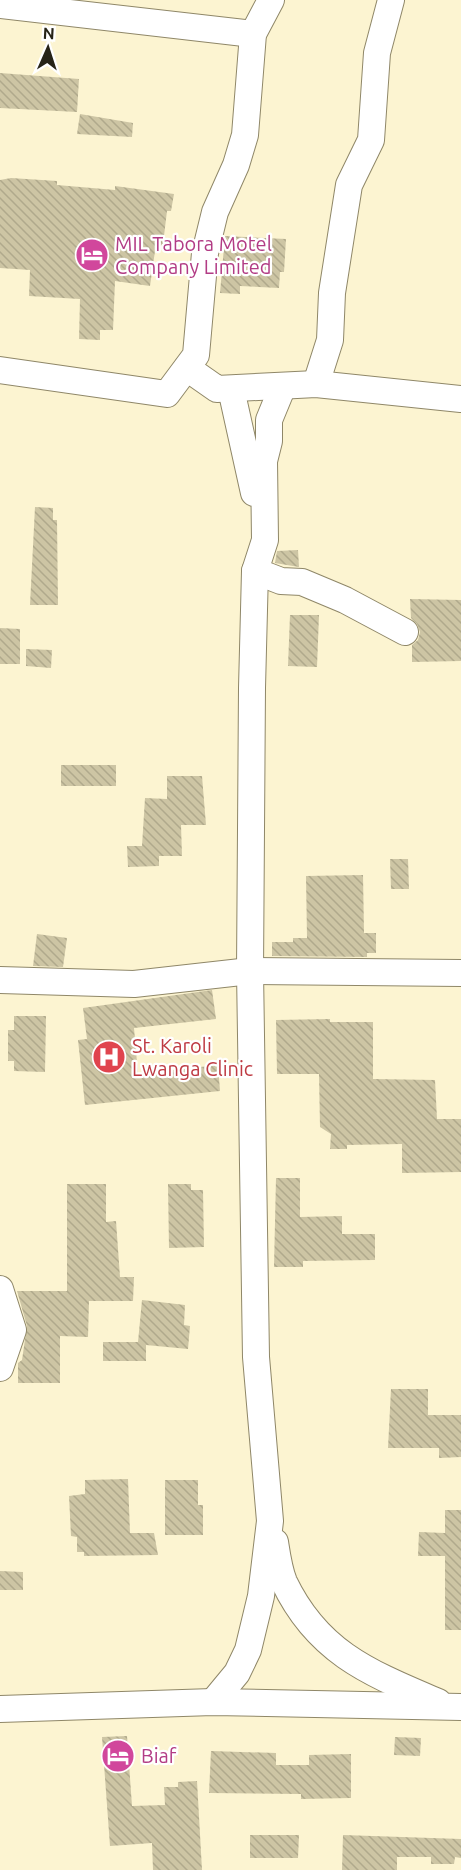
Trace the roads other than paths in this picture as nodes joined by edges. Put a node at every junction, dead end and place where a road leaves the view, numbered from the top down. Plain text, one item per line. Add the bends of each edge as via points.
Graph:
1 (271, 0) edge
2 (392, 0) edge
3 (0, 5) edge
4 (253, 34) junction
5 (187, 368) junction
6 (0, 370) edge
7 (316, 384) junction
8 (283, 386) junction
9 (231, 389) junction
10 (461, 399) edge
11 (264, 540) junction
12 (255, 571) junction
13 (405, 632) dead end
14 (250, 971) junction
15 (461, 974) edge
16 (0, 980) edge
17 (0, 1289) edge
18 (0, 1368) edge
19 (270, 1521) junction
20 (213, 1702) junction
21 (456, 1707) edge
22 (0, 1709) edge

1 - 4 street
2 - 7 street via 377,53 371,140 349,185 332,293 330,340
3 - 4 street
4 - 5 street via 244,135 210,229 196,355
5 - 6 street via 167,394
5 - 9 street via 217,389
7 - 8 street
7 - 10 street
8 - 9 street
8 - 11 street via 269,420 264,461
9 - 11 street
11 - 12 street
12 - 13 street via 281,581 311,585
12 - 14 street
14 - 15 street
14 - 16 street via 134,984
14 - 19 street via 256,1357
17 - 18 street via 14,1330
19 - 20 street via 261,1596 248,1650 237,1672
19 - 21 street via 283,1581 318,1635 371,1673
20 - 21 street
20 - 22 street

